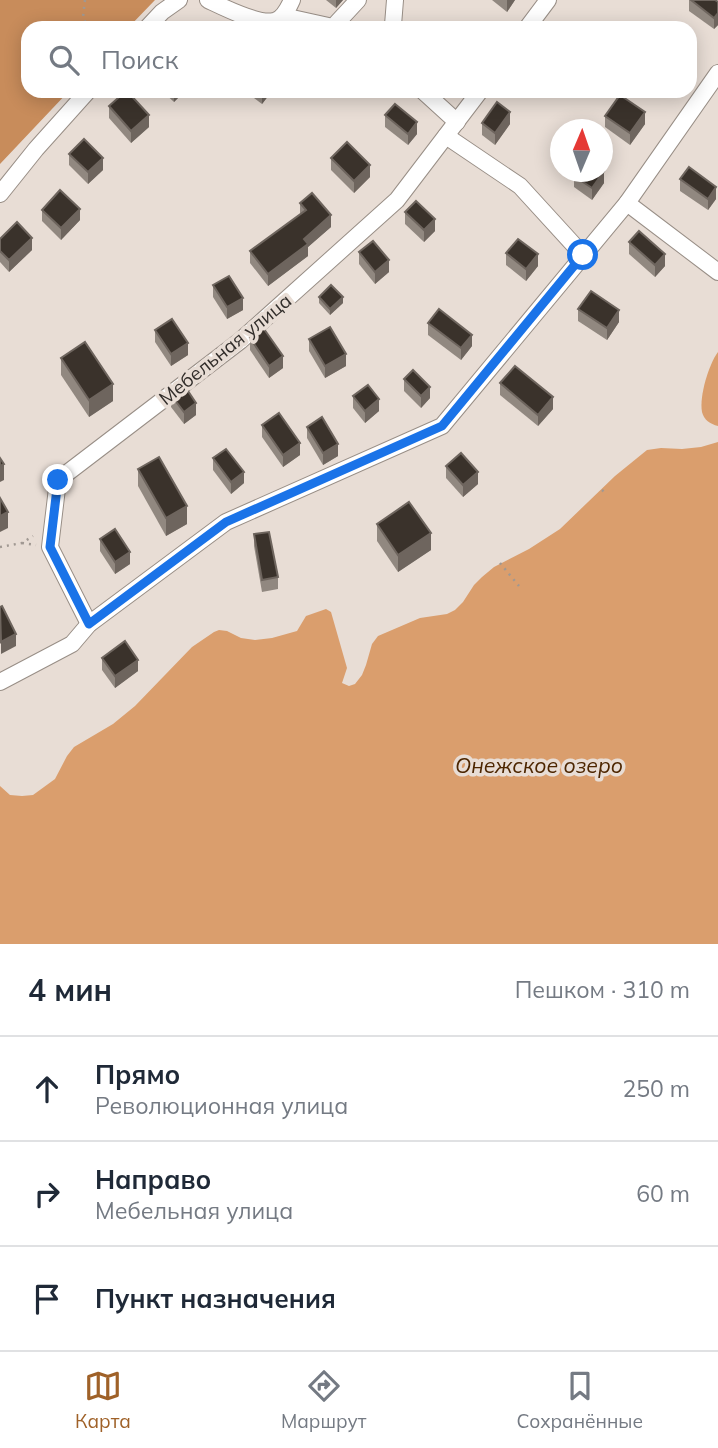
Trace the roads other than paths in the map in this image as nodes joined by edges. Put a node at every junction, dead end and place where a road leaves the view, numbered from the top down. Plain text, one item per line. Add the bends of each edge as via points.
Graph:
1 (179, 0) edge
2 (208, 0) edge
3 (292, 0) edge
4 (359, 0) edge
5 (395, 0) edge
6 (548, 0) edge
7 (283, 16) junction
8 (154, 21) edge
9 (266, 21) edge
10 (275, 21) edge
11 (306, 21) edge
12 (339, 21) edge
13 (393, 21) edge
14 (532, 21) edge
15 (718, 73) edge
16 (82, 98) edge
17 (431, 98) edge
18 (475, 98) edge
19 (457, 122) junction
20 (446, 136) junction
21 (0, 194) edge
22 (627, 203) junction
23 (583, 255) junction
24 (718, 272) edge
25 (89, 624) junction
26 (0, 682) edge

1 - 8 street
2 - 9 street via 247,18
3 - 7 street
4 - 12 street
5 - 13 street
6 - 14 street
7 - 10 street
7 - 11 street
15 - 22 street
16 - 21 street
17 - 19 street
18 - 19 street, Мебельная улица
19 - 20 street, Мебельная улица
20 - 23 street via 520,186
20 - 25 street, Мебельная улица via 397,200 240,341 58,480 50,547
22 - 23 street
22 - 24 street
23 - 25 street via 442,426 226,522
25 - 26 street via 72,644

